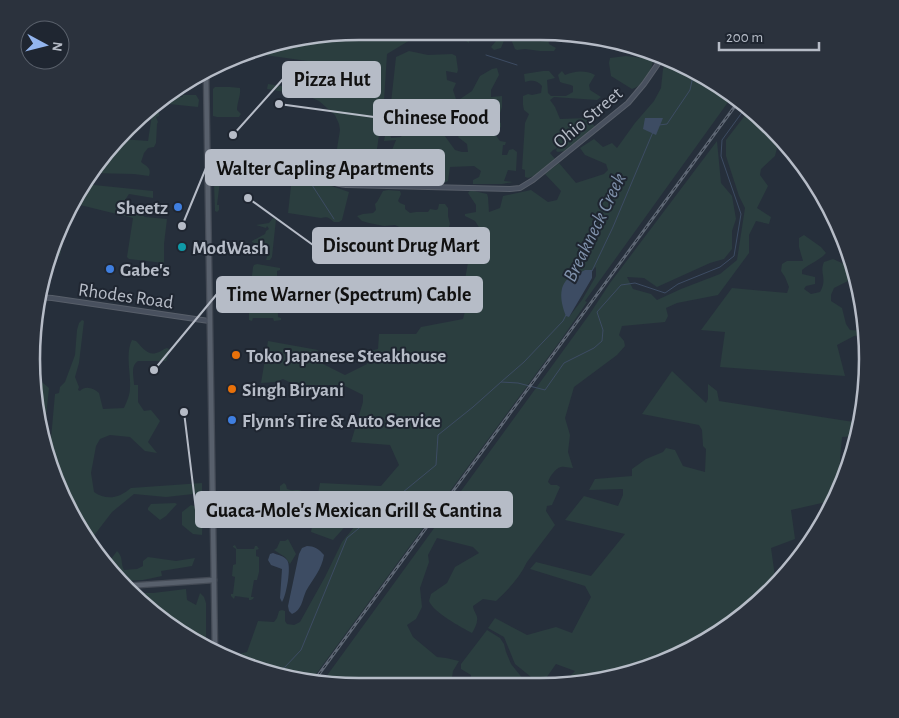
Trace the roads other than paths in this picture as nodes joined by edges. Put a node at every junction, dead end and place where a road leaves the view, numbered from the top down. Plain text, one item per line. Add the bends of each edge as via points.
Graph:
1 (659, 63) edge
2 (206, 79) edge
3 (208, 175) junction
4 (46, 298) edge
5 (209, 321) junction
6 (214, 580) junction
7 (133, 585) edge
8 (215, 643) edge

1 - 3 street, Ohio Street via 628,103 520,188 342,185 307,176
2 - 3 main road
3 - 5 main road
4 - 5 street, Rhodes Road
5 - 6 main road
6 - 7 main road
6 - 8 main road

